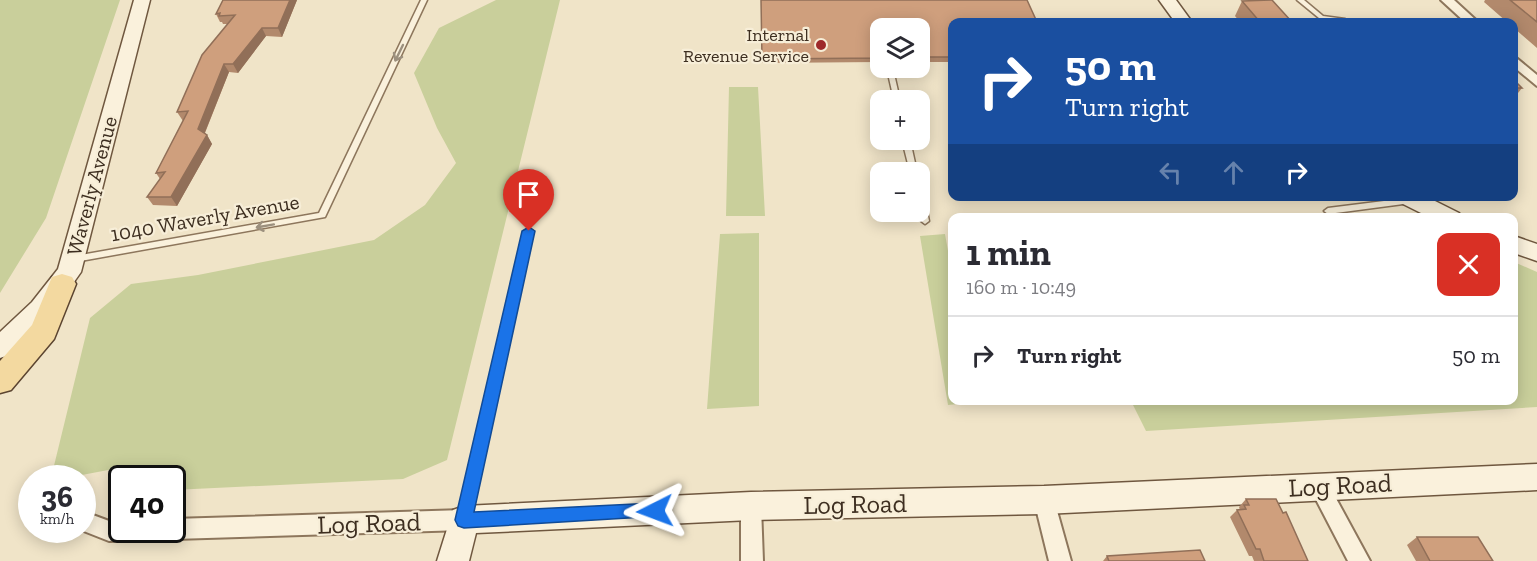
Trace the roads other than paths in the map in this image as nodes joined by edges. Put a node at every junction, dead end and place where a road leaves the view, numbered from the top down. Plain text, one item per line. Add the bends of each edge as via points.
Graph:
1 (142, 0) edge
2 (424, 0) edge
3 (1167, 0) edge
4 (1300, 0) edge
5 (1447, 0) edge
6 (1180, 18) edge
7 (1327, 18) edge
8 (1467, 18) edge
9 (1518, 64) edge
10 (892, 78) dead end
11 (1537, 82) edge
12 (895, 90) edge
13 (1390, 201) edge
14 (1415, 201) edge
15 (1328, 211) dead end
16 (1440, 213) edge
17 (529, 231) dead end
18 (1518, 246) edge
19 (1537, 253) edge
20 (68, 272) junction
21 (0, 348) edge
22 (0, 381) edge
23 (1537, 477) edge
24 (1319, 486) junction
25 (1044, 500) junction
26 (751, 506) junction
27 (464, 520) junction
28 (186, 529) edge
29 (453, 561) edge
30 (752, 561) edge
31 (1060, 561) edge
32 (1359, 561) edge

1 - 20 street, Waverly Avenue
2 -> 20 lane, 1040 Waverly Avenue via 322,215
3 - 6 street
4 - 7 lane
5 - 8 street
9 - 11 street
10 - 12 lane
13 - 15 lane
14 - 16 street
17 - 27 lane
18 - 19 street
20 - 21 street, Waverly Avenue via 41,309
20 - 22 main road via 44,331
23 - 24 street, Log Road
24 - 25 street, Log Road
24 - 32 street
25 - 26 street, Log Road
25 - 31 street
26 - 27 street, Log Road
26 - 30 street
27 - 28 street, Log Road
27 - 29 street

